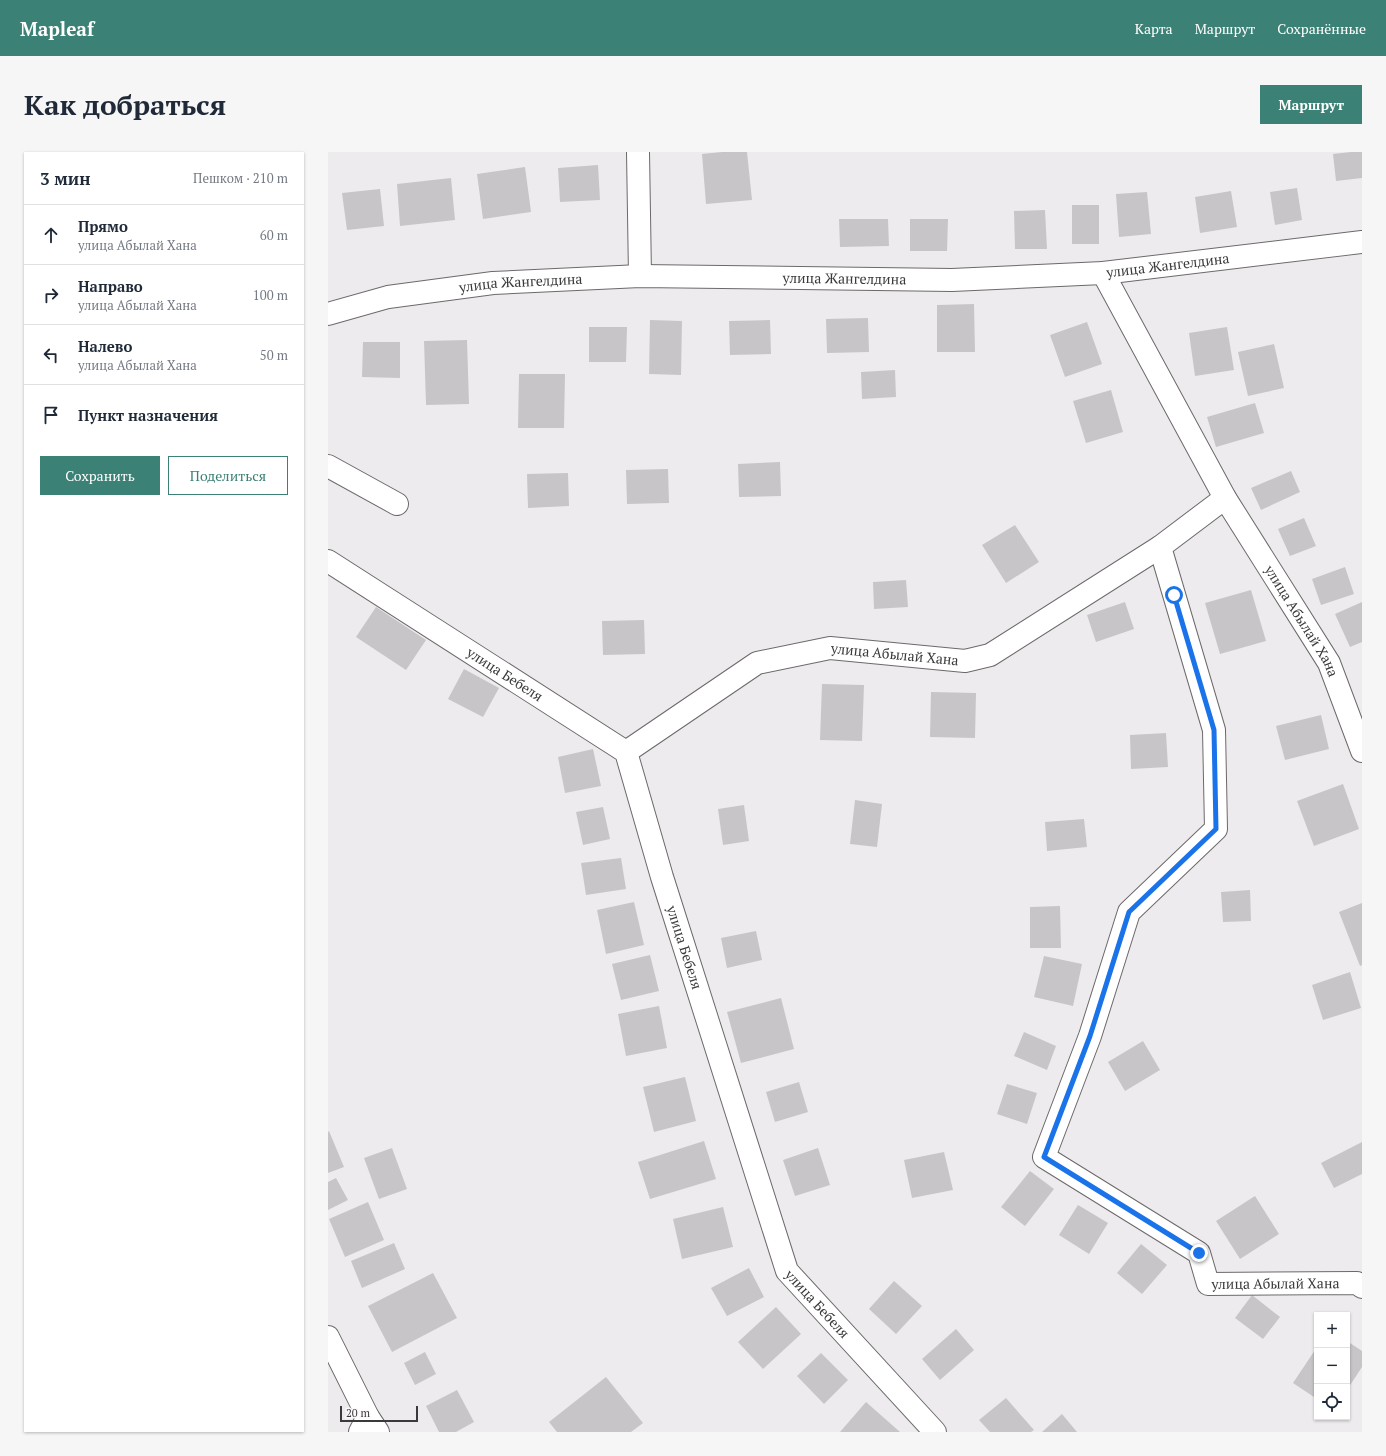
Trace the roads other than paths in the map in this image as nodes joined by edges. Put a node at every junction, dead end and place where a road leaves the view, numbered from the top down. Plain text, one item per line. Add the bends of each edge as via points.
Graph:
1 (638, 152) edge
2 (1362, 242) edge
3 (1103, 273) junction
4 (640, 276) junction
5 (328, 314) edge
6 (328, 466) edge
7 (1225, 498) junction
8 (397, 504) dead end
9 (1160, 547) junction
10 (328, 561) edge
11 (1362, 751) edge
12 (626, 752) junction
13 (1362, 1287) edge
14 (328, 1337) edge
15 (369, 1427) edge
16 (935, 1432) edge

1 - 4 street
2 - 3 street, улица Жангелдина
3 - 4 street, улица Жангелдина via 952,280
3 - 7 street, улица Абылай Хана
4 - 5 street, улица Жангелдина via 493,283 388,297
6 - 8 street
7 - 9 street, улица Абылай Хана
7 - 11 street, улица Абылай Хана via 1329,663
9 - 12 street, улица Абылай Хана via 990,654 965,662 830,648 757,663
9 - 13 street, улица Абылай Хана via 1214,730 1216,829 1129,912 1090,1036 1044,1157 1199,1253 1208,1284 1357,1283
10 - 12 street, улица Бебеля
12 - 16 street, улица Бебеля via 662,877 787,1271
14 - 15 street

